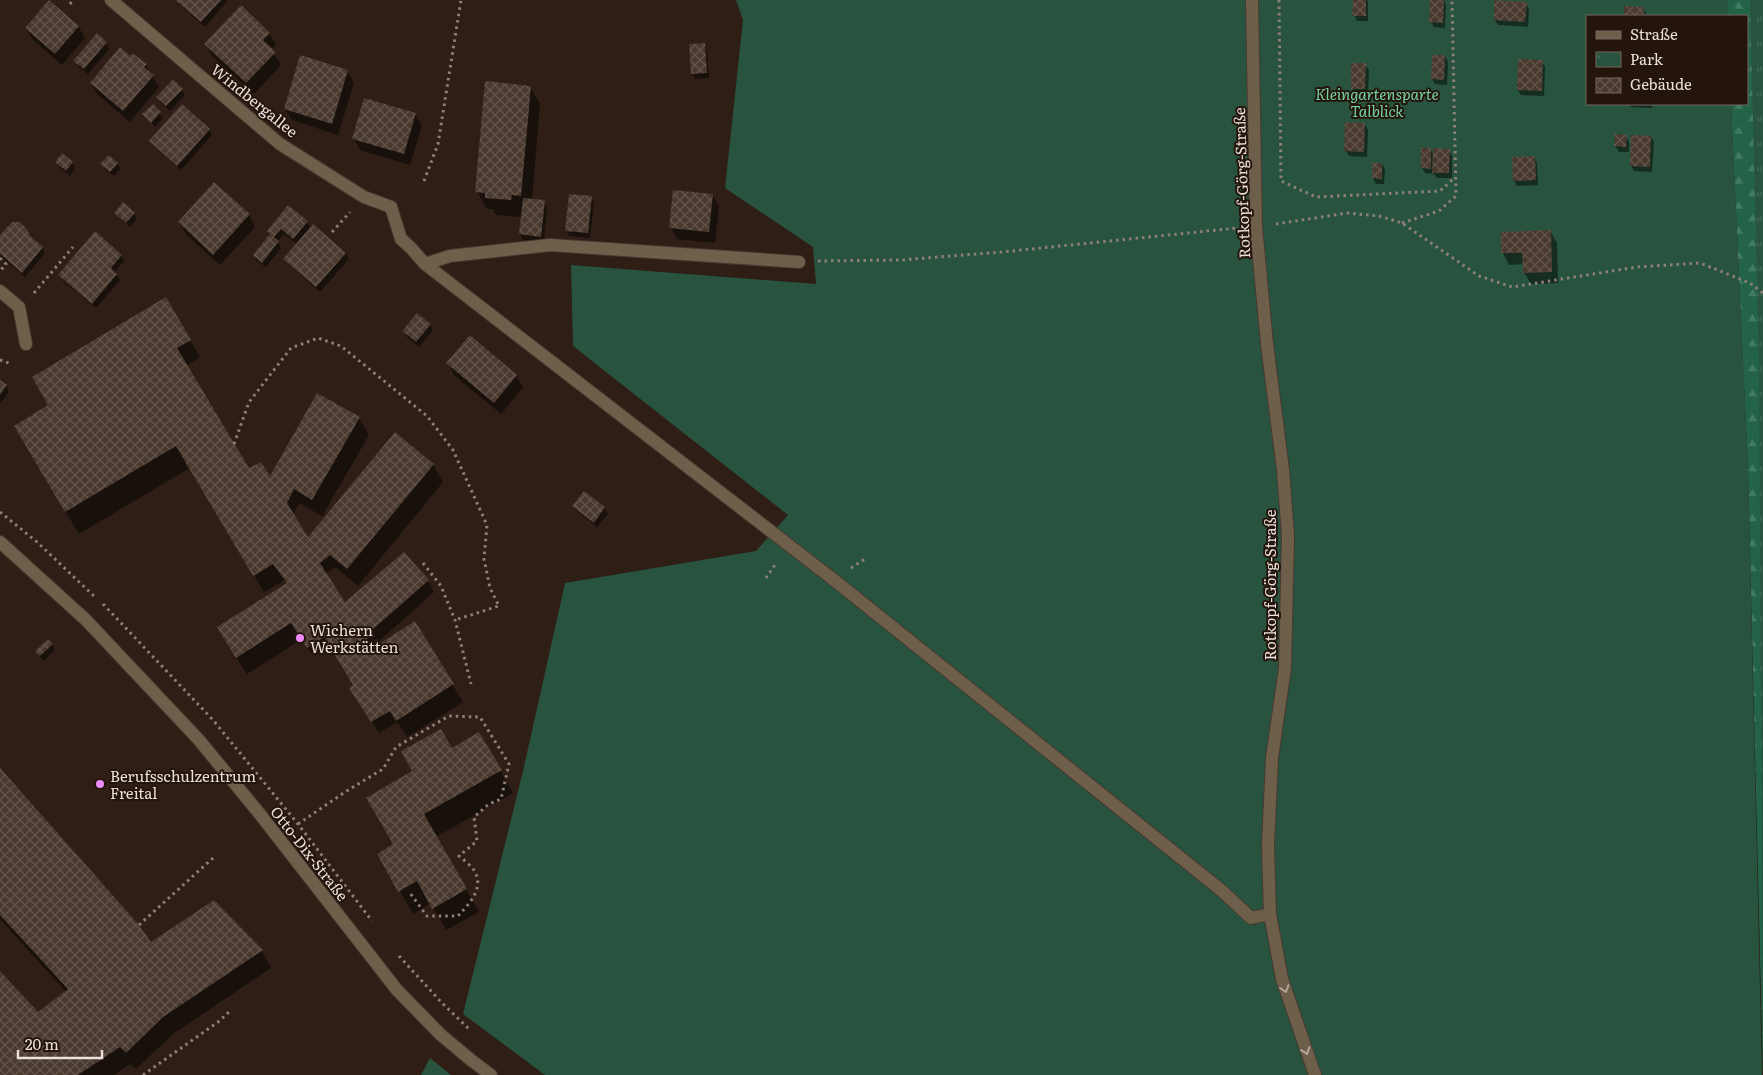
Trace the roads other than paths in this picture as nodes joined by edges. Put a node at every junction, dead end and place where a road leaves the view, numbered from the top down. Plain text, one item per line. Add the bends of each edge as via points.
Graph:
1 (111, 0) edge
2 (1252, 0) edge
3 (800, 262) road end
4 (424, 264) junction
5 (0, 290) edge
6 (26, 344) dead end
7 (0, 542) edge
8 (1270, 914) junction
9 (491, 1075) edge
10 (1314, 1075) edge

1 - 4 street, Windbergallee via 280,144 364,197 391,207 401,239
2 - 8 street, Rotkopf-Görg-Straße via 1256,226 1288,536 1285,668 1272,758 1268,846
3 - 4 street via 550,245 450,256
4 - 8 street via 834,580 1206,878 1251,918
5 - 6 street via 19,307
7 - 9 street, Otto-Dix-Straße via 92,625 199,740 397,990 441,1035
8 -> 10 street, Rotkopf-Görg-Straße via 1282,979

